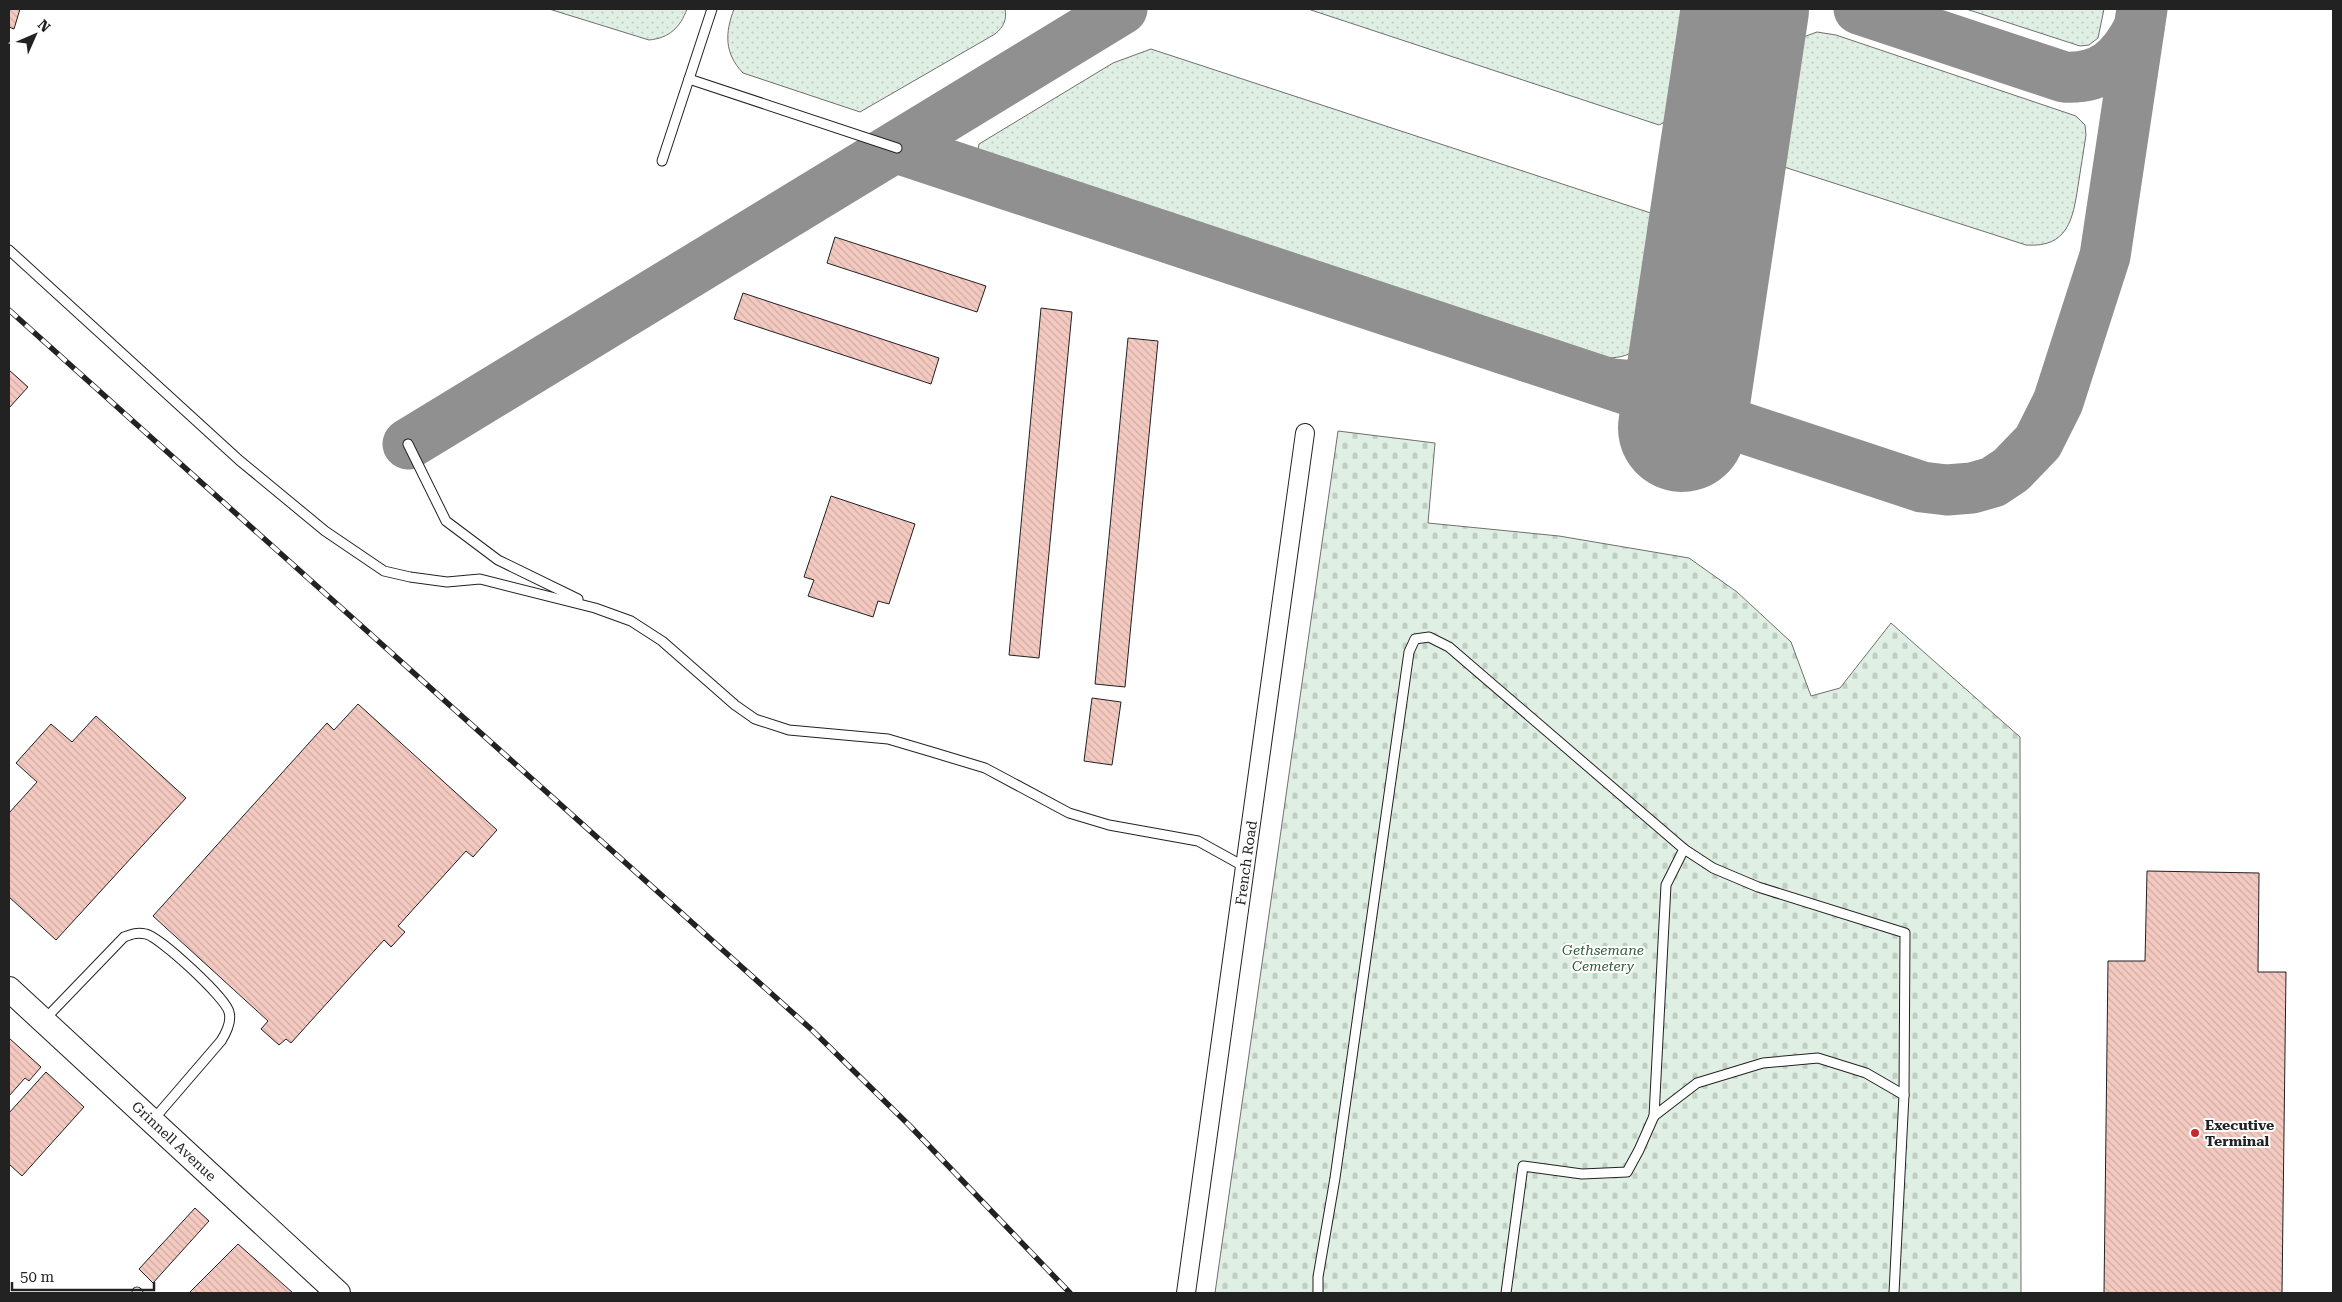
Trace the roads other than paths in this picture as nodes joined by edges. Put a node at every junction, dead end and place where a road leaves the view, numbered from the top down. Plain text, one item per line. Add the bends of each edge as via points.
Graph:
1 (712, 9) edge
2 (689, 79) junction
3 (897, 148) dead end
4 (662, 161) dead end
5 (9, 250) edge
6 (1305, 432) dead end
7 (408, 444) dead end
8 (595, 608) junction
9 (1684, 849) junction
10 (1246, 866) junction
11 (9, 988) edge
12 (44, 1020) junction
13 (1904, 1094) junction
14 (1654, 1116) junction
15 (152, 1121) junction
16 (338, 1293) edge
17 (1186, 1293) edge
18 (1318, 1293) edge
19 (1506, 1293) edge
20 (1894, 1293) edge

1 - 2 lane
2 - 3 lane
2 - 4 lane
5 - 8 lane via 239,460 326,531 384,571 447,582 480,579
6 - 10 street, French Road
7 - 8 lane via 446,521 498,560
8 - 10 lane via 631,621 662,641 755,719 789,730 888,739 932,752 985,768 1069,813 1109,825 1198,841
9 - 13 lane via 1713,868 1758,887 1905,933
9 - 14 lane via 1666,885
9 - 18 lane via 1449,647 1429,637 1415,639 1409,652
10 - 17 street, French Road
11 - 12 street, Grinnell Avenue
12 - 15 street, Grinnell Avenue
12 - 15 lane via 124,937 134,933 147,934 164,944 220,998 230,1012 229,1027 221,1042
13 - 14 lane via 1866,1073 1818,1058 1762,1064 1697,1082
13 - 20 lane
14 - 19 lane via 1627,1172 1582,1174 1523,1166
15 - 16 street, Grinnell Avenue

